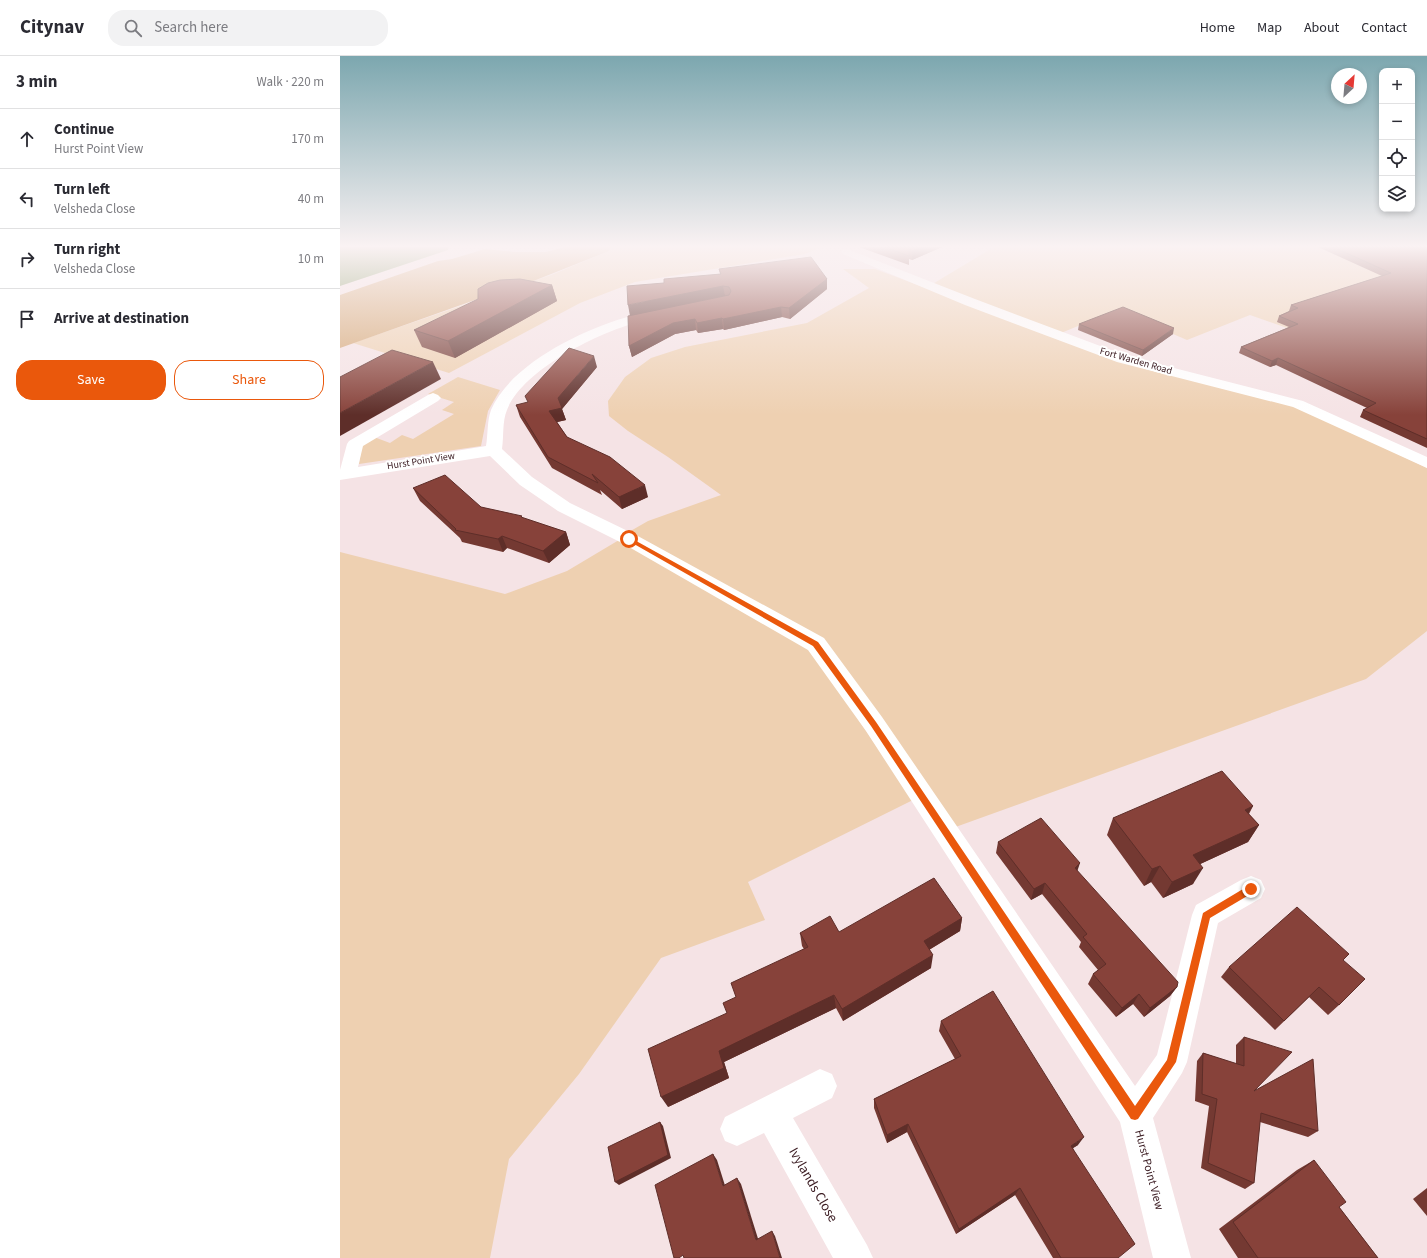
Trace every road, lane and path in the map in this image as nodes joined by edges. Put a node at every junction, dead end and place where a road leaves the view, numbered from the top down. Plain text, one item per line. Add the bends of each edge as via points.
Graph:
1 (973, 303) edge
2 (674, 312) edge
3 (433, 398) dead end
4 (494, 450) junction
5 (1427, 463) edge
6 (344, 474) edge
7 (1251, 889) dead end
8 (820, 1086) dead end
9 (771, 1112) junction
10 (1135, 1115) junction
11 (737, 1129) dead end
12 (854, 1258) edge
13 (1172, 1258) edge

1 - 5 street, Fort Warden Road via 1122,359 1298,404
2 - 4 street via 629,321 596,334 568,347 540,365 510,390 499,410
3 - 6 street, Hurst Point View via 355,444
4 - 6 street, Hurst Point View
4 - 10 street, Hurst Point View via 526,481 564,507 629,539 816,644 874,724
7 - 10 street via 1206,915 1171,1062
8 - 9 street
9 - 11 street
9 - 12 street, Ivylands Close
10 - 13 street, Hurst Point View

